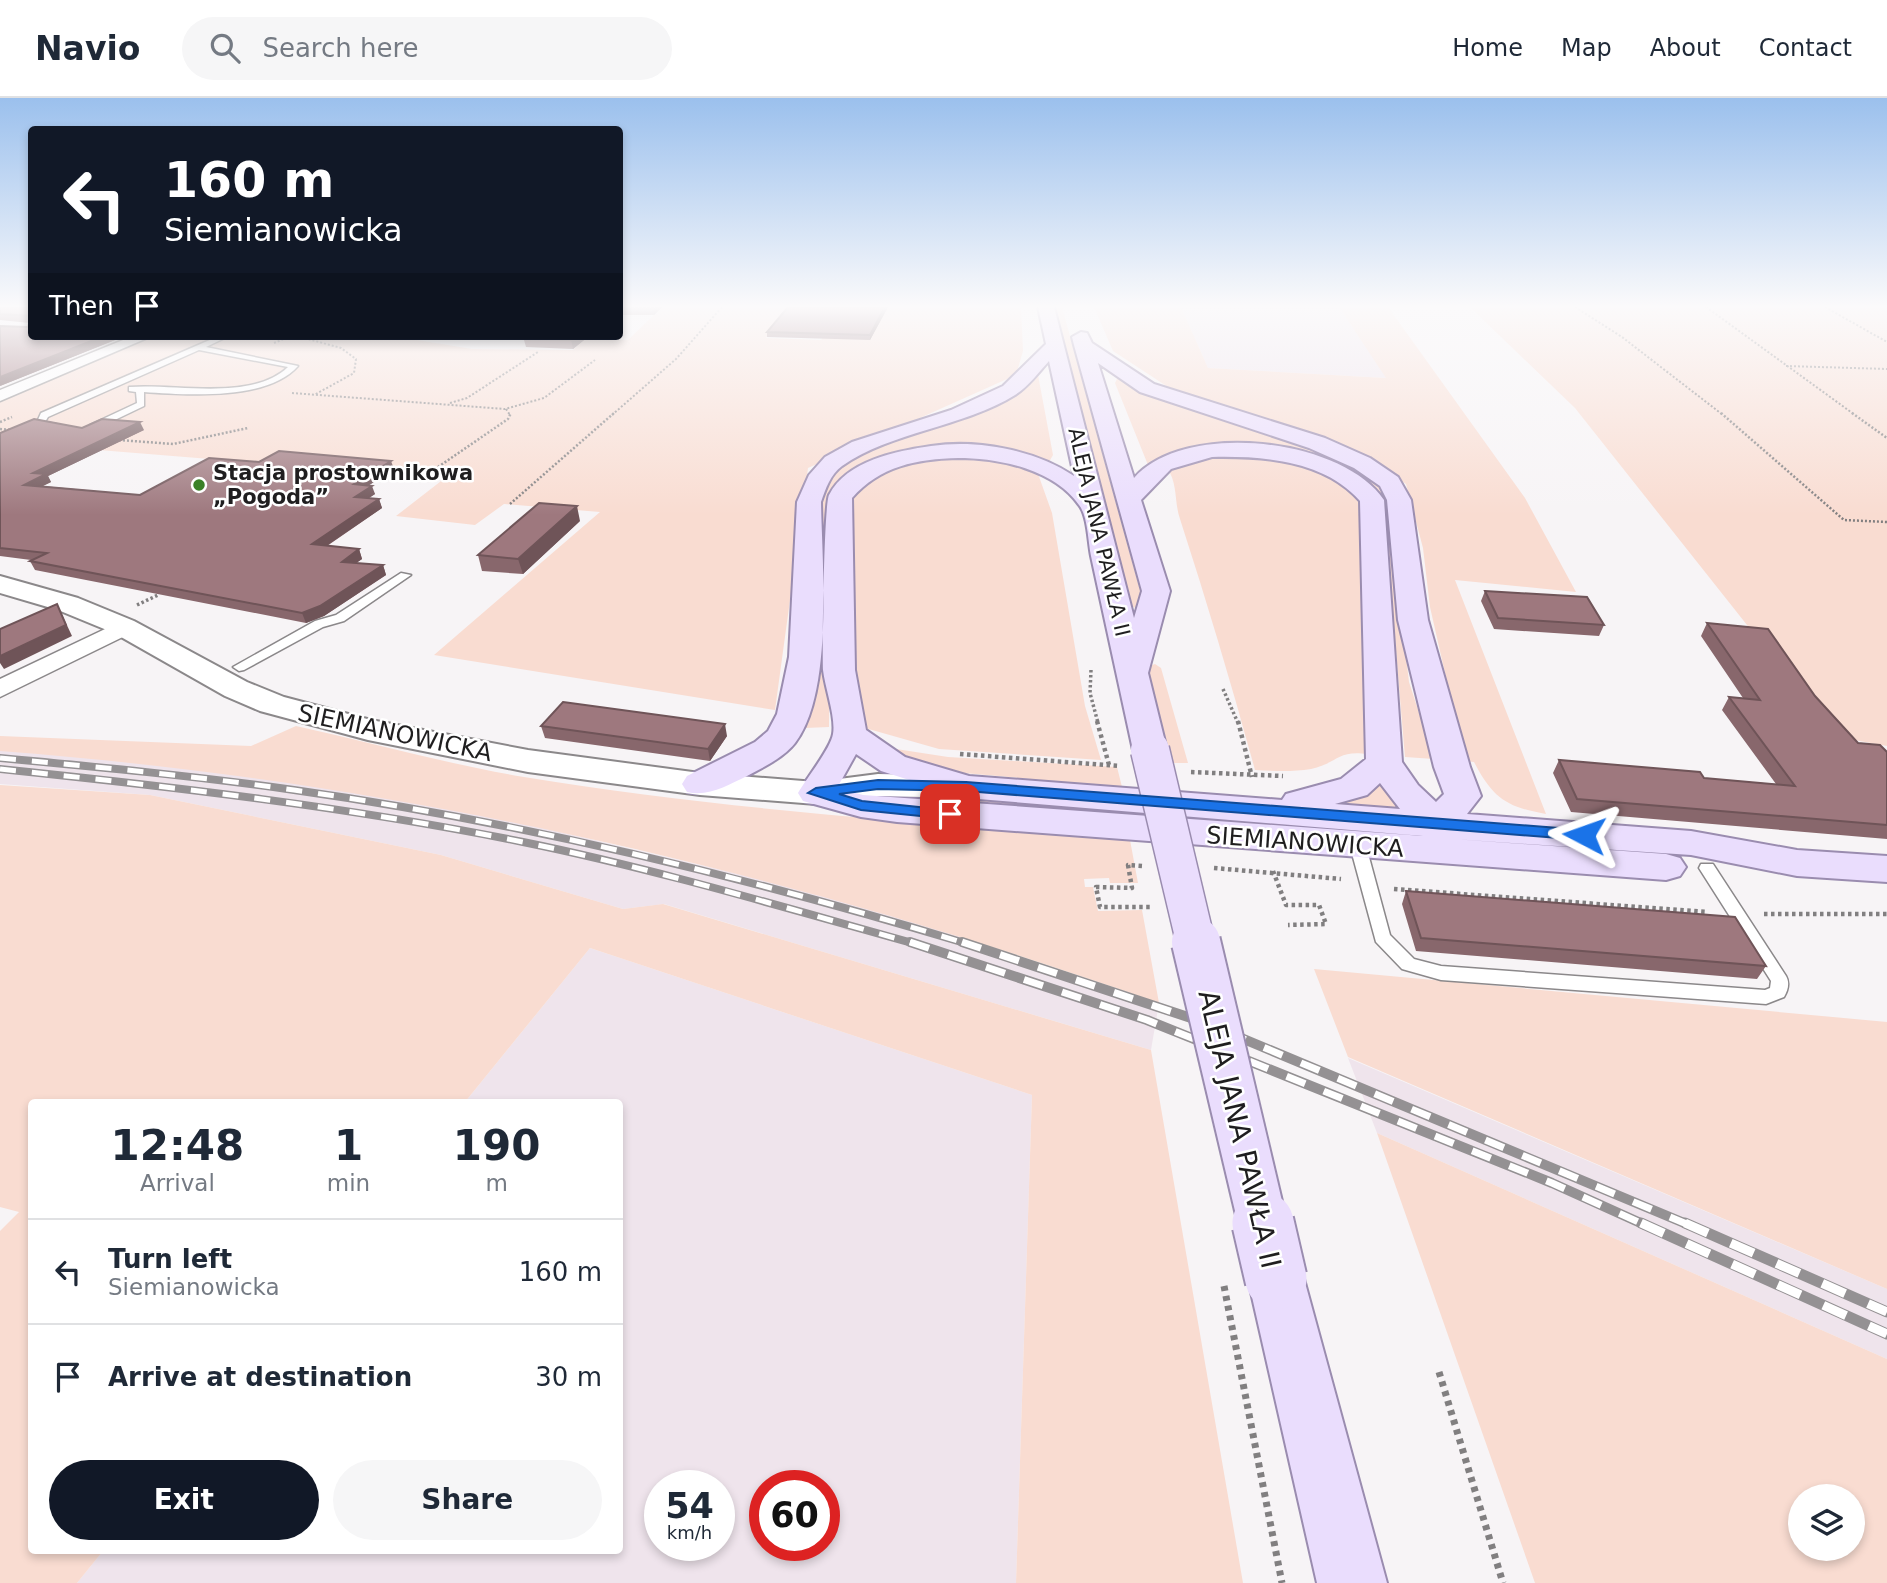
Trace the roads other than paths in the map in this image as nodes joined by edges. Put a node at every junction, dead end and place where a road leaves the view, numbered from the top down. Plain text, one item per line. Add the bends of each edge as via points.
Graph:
1 (48, 376) edge
2 (135, 376) edge
3 (281, 376) edge
4 (1024, 376) edge
5 (1062, 376) edge
6 (1092, 376) edge
7 (1133, 376) edge
8 (113, 386) junction
9 (140, 390) junction
10 (0, 396) edge
11 (66, 428) edge
12 (87, 430) edge
13 (1128, 502) junction
14 (1092, 503) junction
15 (405, 575) dead end
16 (0, 583) edge
17 (125, 619) junction
18 (239, 667) dead end
19 (1132, 674) junction
20 (0, 689) edge
21 (850, 734) junction
22 (783, 736) junction
23 (1384, 762) junction
24 (700, 784) junction
25 (966, 786) junction
26 (1258, 792) junction
27 (816, 793) junction
28 (1441, 838) junction
29 (1797, 863) junction
30 (1362, 864) junction
31 (1707, 868) junction
32 (1887, 869) edge
33 (1352, 1583) edge

1 - 10 street
2 - 8 lane
3 - 9 lane via 257,386
4 - 22 main road via 1010,390 958,414 860,447 833,462 817,480 809,502 804,671
5 - 14 main road, ALEJA JANA PAWŁA II
6 - 13 main road, ALEJA JANA PAWŁA II
7 - 28 main road, ALEJA JANA PAWŁA II via 1147,388 1317,443 1362,463 1390,482 1399,500 1413,620 1463,796
8 - 9 lane
8 - 11 lane via 44,415 40,424
9 - 12 lane via 141,404
13 - 19 main road, ALEJA JANA PAWŁA II via 1156,591
13 - 23 main road via 1154,470 1172,459 1200,452 1284,455 1321,464 1354,481 1372,500
14 - 19 main road, ALEJA JANA PAWŁA II
14 - 21 main road via 1047,470 1005,456 961,451 895,459 850,481 840,497 839,670
15 - 18 lane via 340,618 319,624
16 - 17 main road, SIEMIANOWICKA
17 - 20 street
17 - 24 main road, SIEMIANOWICKA via 236,688 313,717 528,761
19 - 33 main road, ALEJA JANA PAWŁA II, bridge via 1140,763 1250,1282
21 - 25 main road via 892,764
21 - 27 main road
22 - 24 main road via 747,763
22 - 27 main road
23 - 26 main road via 1354,787 1315,799
23 - 28 main road
24 - 27 main road, SIEMIANOWICKA
25 - 26 main road, SIEMIANOWICKA
25 - 27 main road, SIEMIANOWICKA via 878,785
26 - 28 main road, SIEMIANOWICKA
27 - 30 main road, SIEMIANOWICKA via 861,806
28 - 29 main road, SIEMIANOWICKA via 1691,843
28 - 30 main road, SIEMIANOWICKA
28 - 31 main road, SIEMIANOWICKA
29 - 31 main road, SIEMIANOWICKA
29 - 32 main road, SIEMIANOWICKA
30 - 31 lane via 1382,938 1408,964 1441,973 1766,997 1778,992 1780,981

